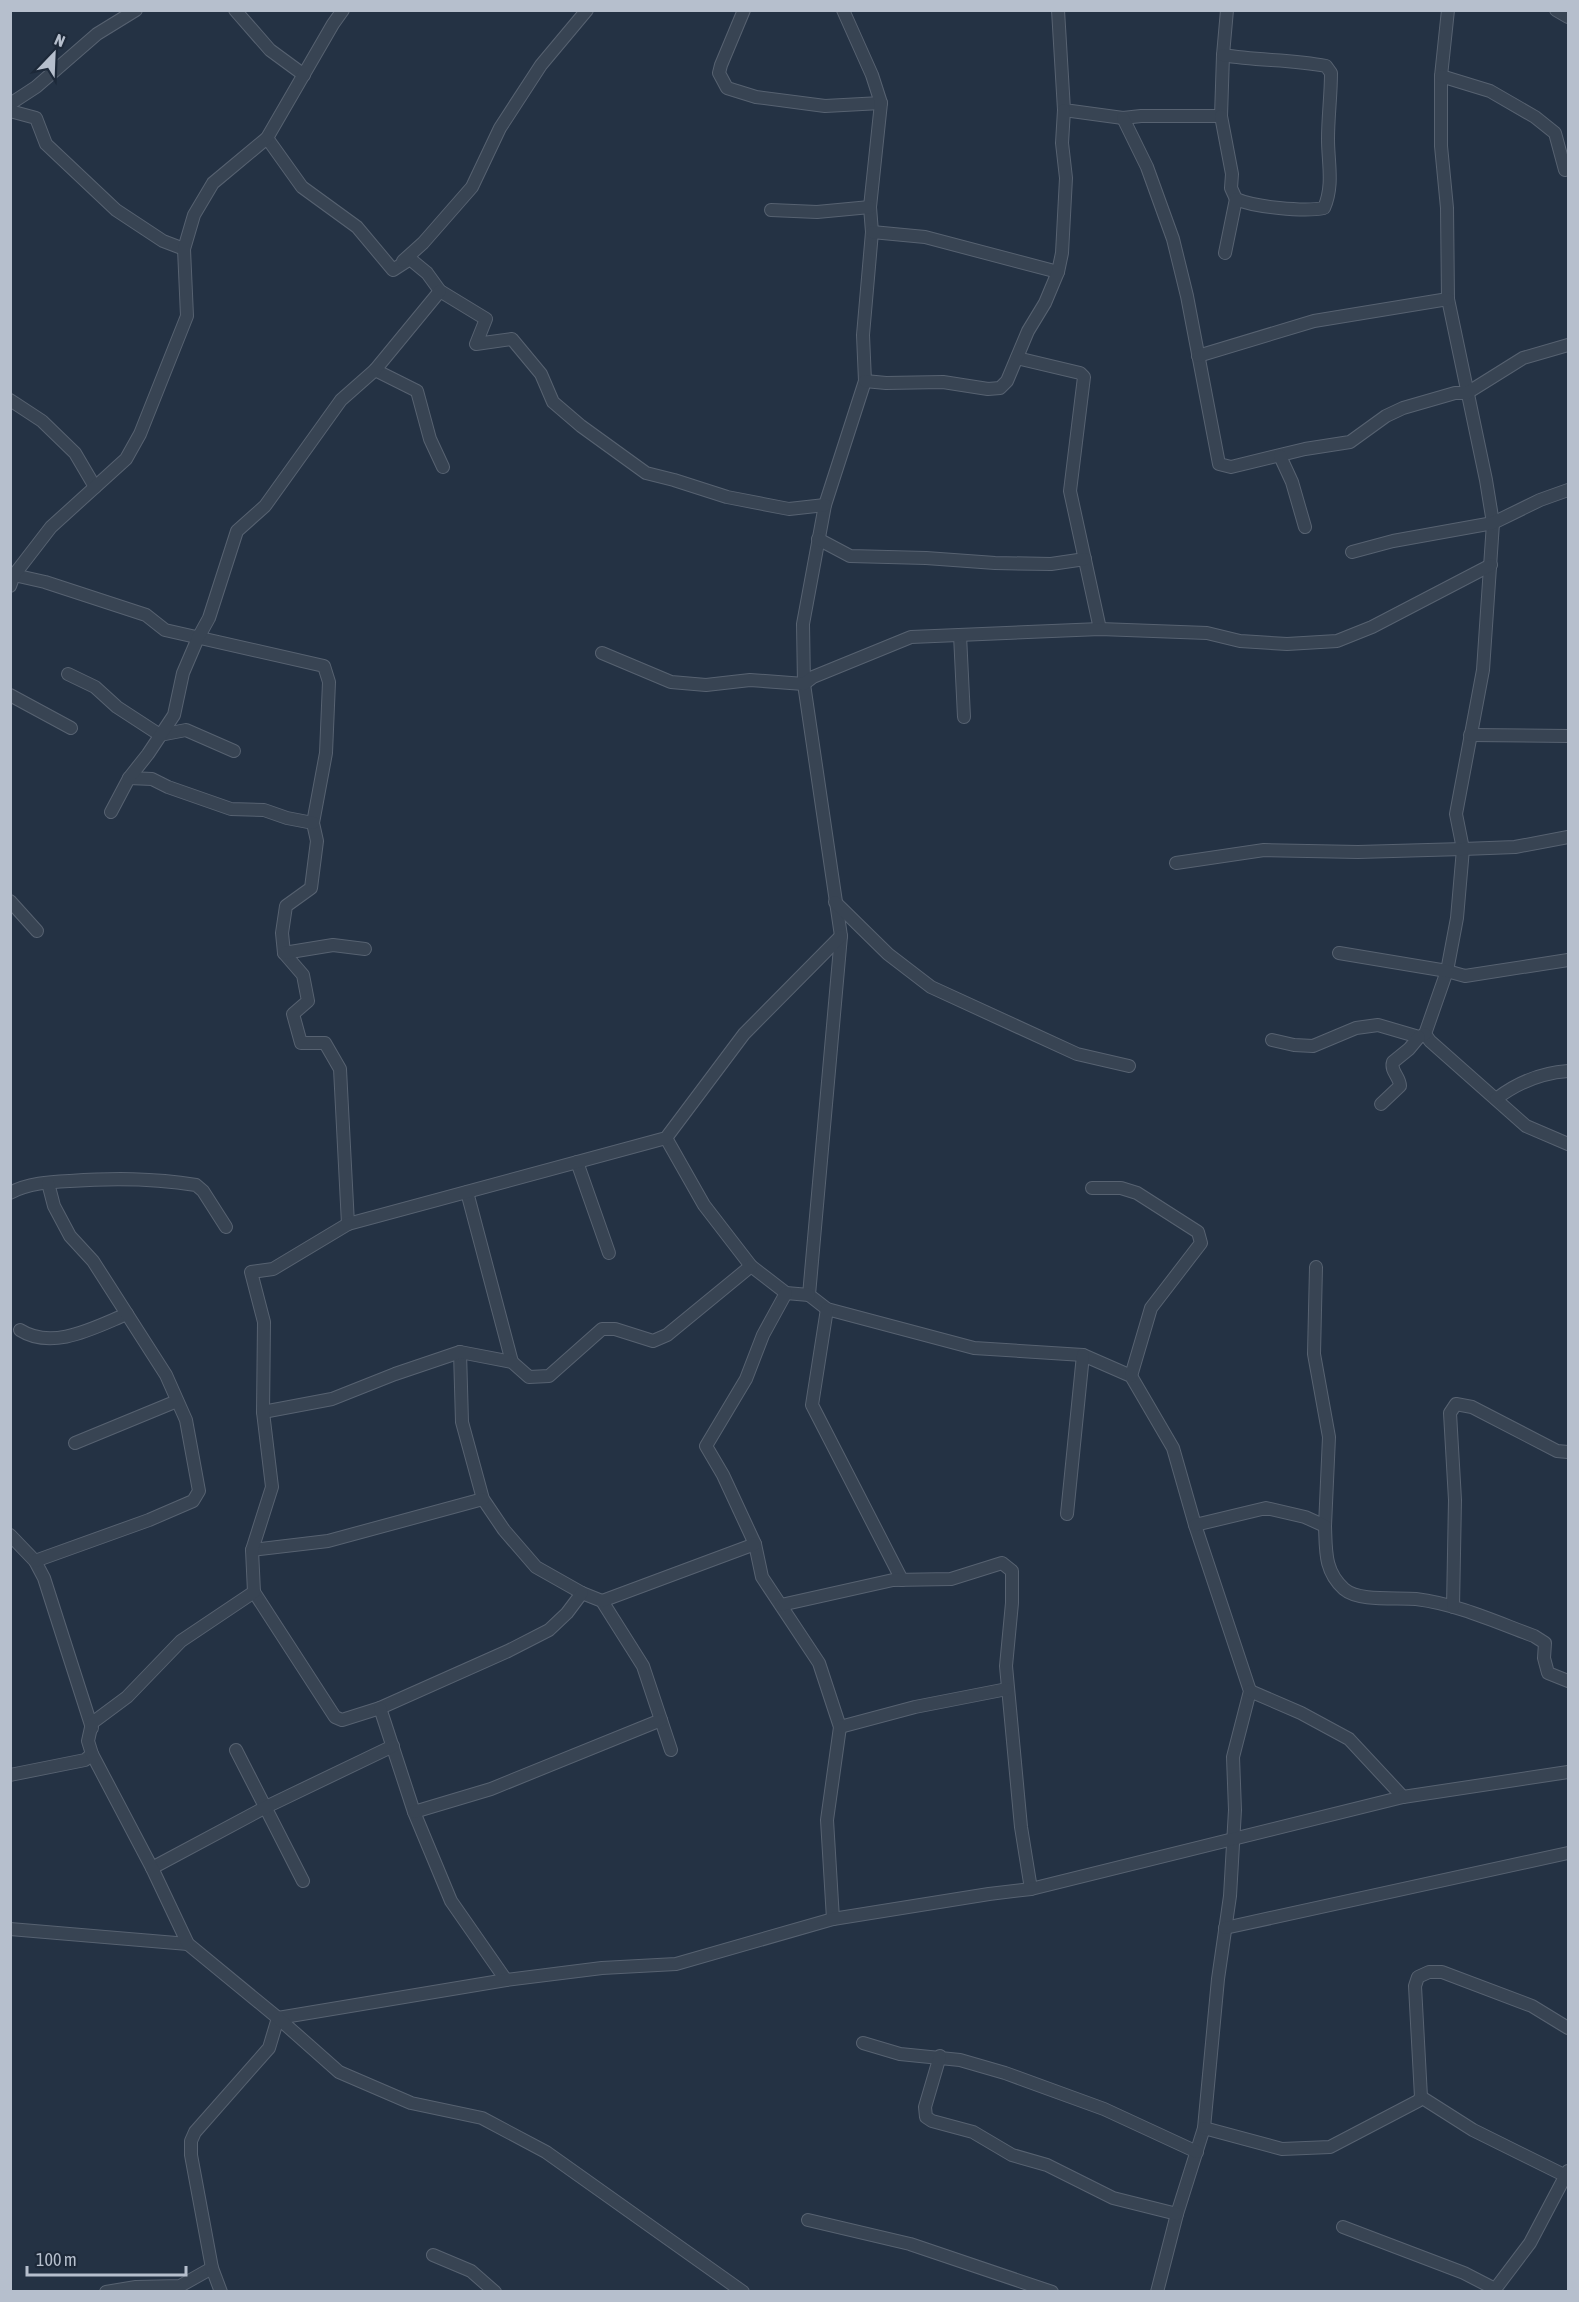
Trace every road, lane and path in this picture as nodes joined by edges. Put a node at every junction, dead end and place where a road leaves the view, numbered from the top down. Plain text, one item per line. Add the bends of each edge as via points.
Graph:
1 (235, 10) edge
2 (343, 10) edge
3 (587, 10) edge
4 (744, 10) edge
5 (843, 10) edge
6 (1058, 10) edge
7 (1227, 10) edge
8 (1448, 10) edge
9 (1556, 10) edge
10 (132, 12) edge
11 (1569, 17) edge
12 (1223, 55) junction
13 (304, 75) junction
14 (1441, 76) junction
15 (881, 103) junction
16 (10, 104) edge
17 (1065, 110) junction
18 (10, 111) edge
19 (1221, 116) junction
20 (1123, 118) junction
21 (267, 138) junction
22 (1564, 170) dead end
23 (1236, 199) junction
24 (870, 207) junction
25 (771, 210) dead end
26 (872, 232) junction
27 (184, 249) junction
28 (1225, 253) dead end
29 (393, 270) junction
30 (1058, 272) junction
31 (440, 291) junction
32 (1448, 299) junction
33 (1569, 345) edge
34 (1198, 356) junction
35 (1017, 358) junction
36 (375, 370) junction
37 (865, 381) junction
38 (1467, 393) junction
39 (10, 400) edge
40 (1280, 456) junction
41 (442, 467) dead end
42 (95, 487) junction
43 (1569, 490) edge
44 (825, 505) junction
45 (1493, 523) junction
46 (1305, 527) dead end
47 (818, 539) junction
48 (1352, 552) dead end
49 (1085, 559) junction
50 (1491, 566) junction
51 (12, 580) edge
52 (1100, 629) junction
53 (960, 635) junction
54 (198, 638) junction
55 (602, 653) dead end
56 (68, 674) dead end
57 (804, 684) junction
58 (10, 695) edge
59 (964, 717) dead end
60 (71, 728) dead end
61 (160, 735) junction
62 (1470, 735) junction
63 (1569, 736) edge
64 (234, 751) dead end
65 (129, 778) junction
66 (111, 812) dead end
67 (313, 823) junction
68 (1569, 837) edge
69 (1463, 849) junction
70 (1176, 863) dead end
71 (10, 901) edge
72 (835, 902) junction
73 (37, 931) dead end
74 (841, 936) junction
75 (365, 949) dead end
76 (284, 953) junction
77 (1339, 953) dead end
78 (1569, 960) edge
79 (1447, 970) junction
80 (1422, 1035) junction
81 (1272, 1040) dead end
82 (1129, 1066) dead end
83 (1569, 1071) edge
84 (1496, 1099) junction
85 (1382, 1104) dead end
86 (666, 1138) junction
87 (1569, 1144) edge
88 (577, 1162) junction
89 (48, 1183) junction
90 (1092, 1188) dead end
91 (10, 1192) edge
92 (467, 1192) junction
93 (348, 1224) junction
94 (226, 1227) dead end
95 (609, 1253) dead end
96 (751, 1266) junction
97 (1316, 1267) dead end
98 (786, 1293) junction
99 (808, 1295) junction
100 (827, 1309) junction
101 (127, 1314) junction
102 (20, 1330) dead end
103 (460, 1352) junction
104 (1083, 1355) junction
105 (512, 1362) junction
106 (1131, 1376) junction
107 (177, 1401) junction
108 (263, 1412) junction
109 (75, 1443) dead end
110 (1569, 1452) edge
111 (483, 1499) junction
112 (1067, 1514) dead end
113 (1195, 1525) junction
114 (1325, 1526) junction
115 (10, 1535) edge
116 (755, 1544) junction
117 (252, 1550) junction
118 (35, 1561) junction
119 (902, 1580) junction
120 (254, 1592) junction
121 (582, 1593) junction
122 (602, 1601) junction
123 (780, 1605) junction
124 (1453, 1607) junction
125 (1569, 1681) edge
126 (1007, 1689) junction
127 (1250, 1690) junction
128 (380, 1708) junction
129 (661, 1720) junction
130 (840, 1727) junction
131 (92, 1728) junction
132 (393, 1746) junction
133 (236, 1750) dead end
134 (671, 1750) dead end
135 (92, 1755) junction
136 (1569, 1772) edge
137 (10, 1775) edge
138 (1403, 1797) junction
139 (266, 1807) junction
140 (414, 1812) junction
141 (1232, 1839) junction
142 (1569, 1853) edge
143 (152, 1868) junction
144 (303, 1881) dead end
145 (1031, 1889) junction
146 (833, 1919) junction
147 (1225, 1928) junction
148 (10, 1929) edge
149 (188, 1944) junction
150 (506, 1980) junction
151 (278, 2018) junction
152 (1569, 2028) edge
153 (862, 2043) dead end
154 (940, 2056) junction
155 (1420, 2097) junction
156 (1204, 2128) junction
157 (1197, 2152) junction
158 (1567, 2174) edge
159 (1177, 2214) junction
160 (808, 2220) dead end
161 (1343, 2227) dead end
162 (433, 2255) dead end
163 (212, 2268) junction
164 (1494, 2290) edge
165 (106, 2292) edge
166 (221, 2292) edge
167 (495, 2292) edge
168 (743, 2292) edge
169 (1052, 2292) edge
170 (1157, 2292) edge

1 - 13 street via 270,50
2 - 13 street
3 - 29 street via 535,74 500,128 472,187 423,243
4 - 15 street via 719,73 727,88 756,97 825,106
5 - 15 street
6 - 17 street
7 - 12 street
8 - 14 street
9 - 11 street
10 - 16 street via 97,34 36,87
12 - 19 street
12 - 23 street via 1311,63 1326,66 1331,73 1330,184 1324,208 1304,210 1247,204
13 - 21 street
14 - 22 street via 1490,91 1535,117 1555,133
14 - 32 street
15 - 24 street
17 - 20 street
17 - 30 street via 1062,143 1066,178
18 - 27 street via 36,118 46,144 116,210 163,241
19 - 20 street
19 - 23 street
20 - 34 street via 1147,167 1173,239
21 - 27 street via 213,183 194,215
21 - 29 street via 302,187 357,227
23 - 28 street
24 - 25 street via 817,212
24 - 26 street
26 - 30 street via 925,237
26 - 37 street via 863,335
27 - 42 street via 187,316 140,434 126,459
29 - 31 street via 410,259
30 - 35 street
31 - 36 street
31 - 44 street via 486,319 476,344 512,339 541,374 553,402 646,473 727,497 789,509
32 - 34 street via 1314,321
32 - 38 street
33 - 38 street via 1523,358
34 - 40 street via 1218,464 1231,467
35 - 37 street via 1008,381 1000,388 943,382
35 - 49 street via 1084,377 1070,491
36 - 41 street via 417,391
36 - 54 street via 341,400 265,506 237,531 210,618
37 - 44 street
38 - 40 street via 1403,408 1350,442
38 - 45 street
39 - 42 street via 42,421 75,453
40 - 46 street
42 - 51 street via 51,527
43 - 45 street
44 - 47 street
45 - 48 street
45 - 50 street
47 - 49 street via 850,556 1051,564
47 - 57 street via 803,624
49 - 52 street
50 - 52 street via 1337,641 1287,644 1240,641 1207,633
50 - 62 street via 1483,670
51 - 54 street via 45,582 146,615 165,630
52 - 53 street
53 - 57 street via 911,638
53 - 59 street
54 - 61 street via 183,673 174,715
54 - 67 street via 324,666 329,682 326,753
55 - 57 street via 671,682 706,685 750,680
56 - 61 street via 95,687 117,707
57 - 72 street
58 - 60 street
61 - 64 street via 186,730
61 - 65 street
62 - 63 street
62 - 69 street via 1456,814
65 - 66 street
65 - 67 street via 152,778 231,808 264,810
67 - 76 street via 316,841 311,888 286,906
68 - 69 street via 1515,847
69 - 70 street via 1264,850
69 - 79 street via 1457,918
71 - 73 street
72 - 74 street
72 - 82 street via 888,954 931,987 1077,1054
74 - 86 street via 744,1034
74 - 99 street
75 - 76 street via 333,945
76 - 93 street via 303,975 308,1001 292,1014 301,1043 325,1043 340,1069
77 - 79 street
78 - 79 street via 1465,976
79 - 80 street
80 - 81 street via 1378,1025 1356,1028 1313,1046
80 - 84 street
80 - 85 street via 1393,1062 1400,1086
83 - 84 street via 1515,1084
84 - 87 street via 1526,1126
86 - 88 street
86 - 96 street via 704,1205
88 - 92 street
88 - 95 street
89 - 91 street
89 - 94 street via 125,1177 196,1185
89 - 101 street via 54,1206 70,1236 93,1261
90 - 106 street via 1121,1188 1137,1193 1198,1232 1201,1243 1151,1308
92 - 93 street
92 - 105 street
93 - 108 street via 273,1269 252,1272 264,1322
96 - 98 street
96 - 105 street via 667,1335 653,1341 602,1329 549,1376 529,1377
97 - 114 street via 1314,1354 1329,1437
98 - 99 street
98 - 116 street via 763,1335 746,1379 706,1446
99 - 100 street
100 - 104 street via 974,1348
100 - 119 street via 812,1405
101 - 102 street via 66,1338 29,1336
101 - 107 street via 166,1375
103 - 105 street
103 - 108 street via 332,1399
103 - 111 street via 462,1422
104 - 106 street
104 - 112 street
106 - 113 street via 1173,1448
107 - 109 street
107 - 118 street via 186,1420 200,1491 197,1497 149,1520
108 - 117 street via 272,1487
110 - 124 street via 1557,1450 1472,1407 1456,1404 1450,1413 1455,1500
111 - 117 street via 328,1541
111 - 121 street via 536,1567
113 - 114 street via 1266,1508
113 - 127 street
114 - 124 street via 1328,1566 1345,1590 1375,1599 1416,1599
115 - 118 street
116 - 122 street
116 - 123 street via 762,1577
117 - 120 street
118 - 131 street via 44,1578
119 - 123 street
119 - 126 street via 951,1579 1002,1563 1012,1571
120 - 128 street via 335,1717 342,1720
120 - 131 street via 181,1641 127,1697 92,1723
121 - 122 street
121 - 128 street via 549,1630
122 - 129 street via 643,1666
123 - 130 street via 819,1663
124 - 125 street via 1545,1643 1548,1673
126 - 130 street
126 - 145 street
127 - 138 street via 1349,1739
127 - 141 street via 1233,1757
128 - 132 street
129 - 134 street
129 - 140 street via 491,1789
130 - 146 street via 827,1820
131 - 135 street via 88,1741
132 - 139 street
132 - 140 street
133 - 139 street
135 - 137 street via 86,1760
135 - 143 street
136 - 138 street
138 - 141 street
139 - 143 street
139 - 144 street
140 - 150 street via 451,1901
141 - 145 street
141 - 147 street
142 - 147 street
143 - 149 street
145 - 146 street
146 - 150 street via 676,1964
147 - 156 street
148 - 149 street
149 - 151 street
150 - 151 street
151 - 163 street via 269,2048 201,2123 191,2141
151 - 168 street via 339,2072 411,2103 482,2118 546,2152
152 - 155 street via 1532,2006 1442,1972 1428,1972 1418,1977 1415,1986
153 - 154 street via 900,2054
154 - 157 street via 1005,2073 1104,2109
154 - 159 street via 926,2117 974,2132 1012,2155 1047,2165 1113,2198
155 - 156 street via 1330,2147 1282,2149
155 - 158 street via 1473,2130
156 - 157 street
157 - 159 street
158 - 164 street via 1530,2243
159 - 170 street
160 - 169 street via 910,2244
161 - 164 street via 1464,2272
162 - 167 street via 471,2271
163 - 165 street via 180,2286
163 - 166 street

